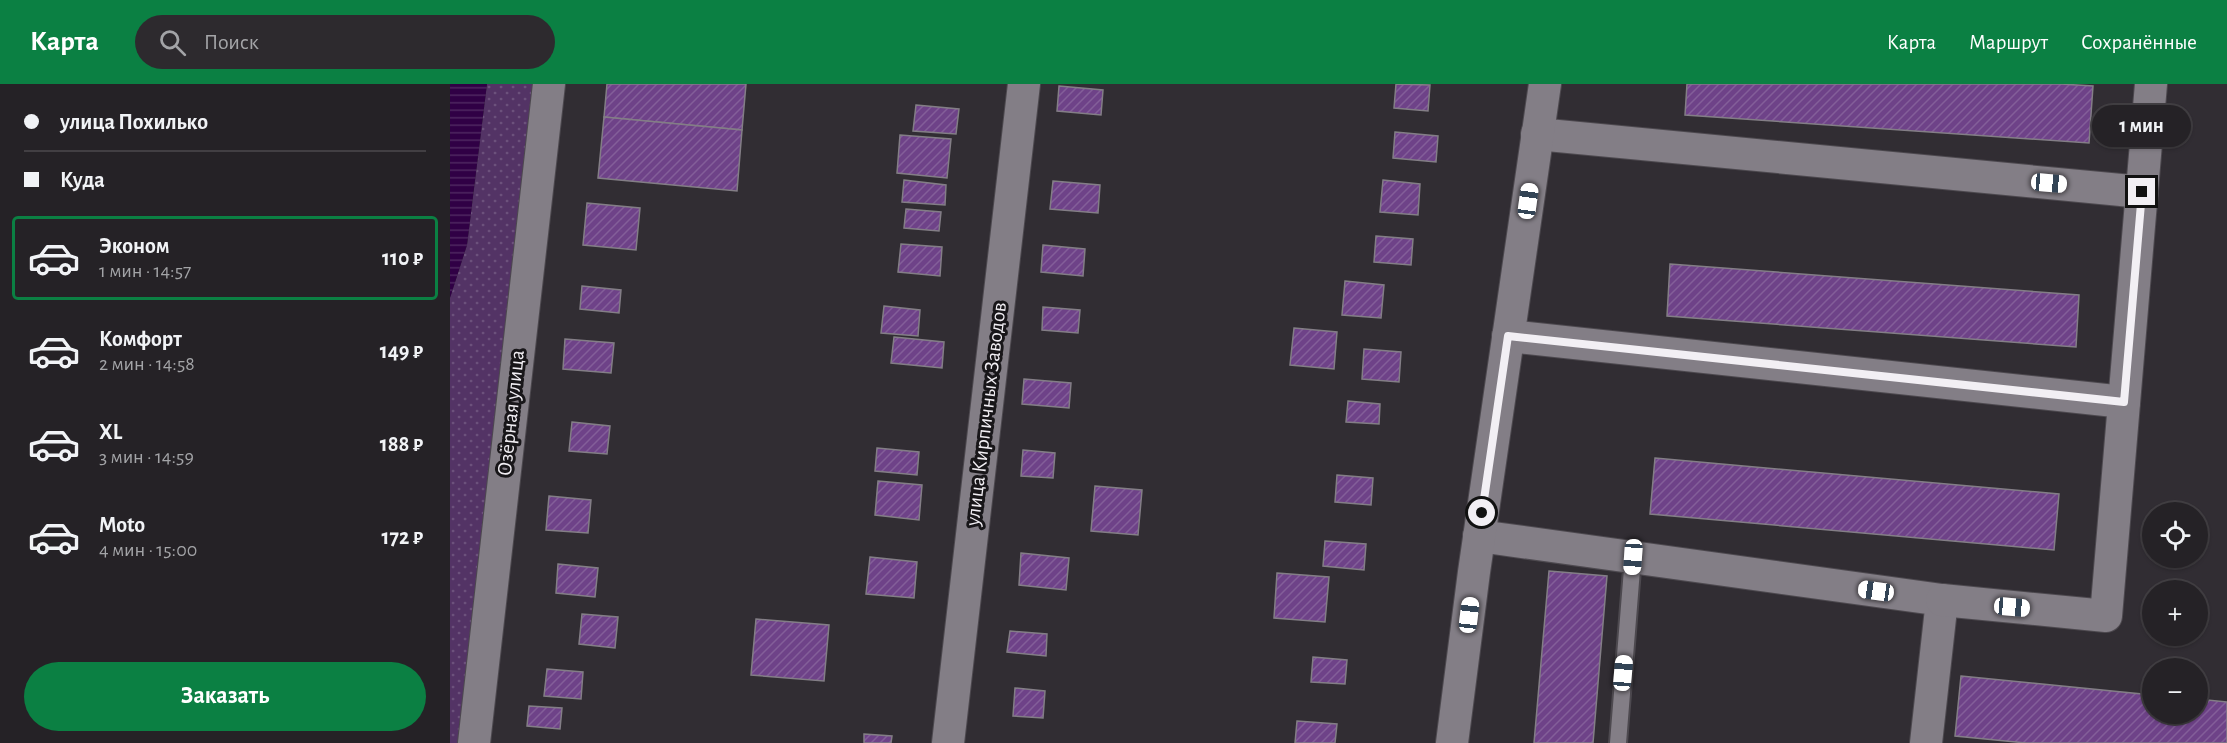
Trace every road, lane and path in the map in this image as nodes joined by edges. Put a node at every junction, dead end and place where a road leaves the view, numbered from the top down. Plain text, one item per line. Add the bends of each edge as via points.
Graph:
1 (549, 84) edge
2 (1024, 84) edge
3 (1545, 84) edge
4 (2151, 84) edge
5 (1537, 134) junction
6 (2142, 192) junction
7 (1508, 336) junction
8 (2124, 402) junction
9 (1479, 536) junction
10 (1633, 557) junction
11 (1942, 600) junction
12 (474, 743) edge
13 (948, 743) edge
14 (1452, 743) edge
15 (1618, 743) edge
16 (1926, 743) edge

1 - 12 street, Озёрная улица
2 - 13 street, улица Кирпичных Заводов
3 - 5 street
4 - 6 street
5 - 6 street
5 - 7 street
6 - 8 street
7 - 8 street
7 - 9 street
8 - 11 street via 2106,616
9 - 10 street
9 - 14 street
10 - 11 street
10 - 15 lane
11 - 16 street

